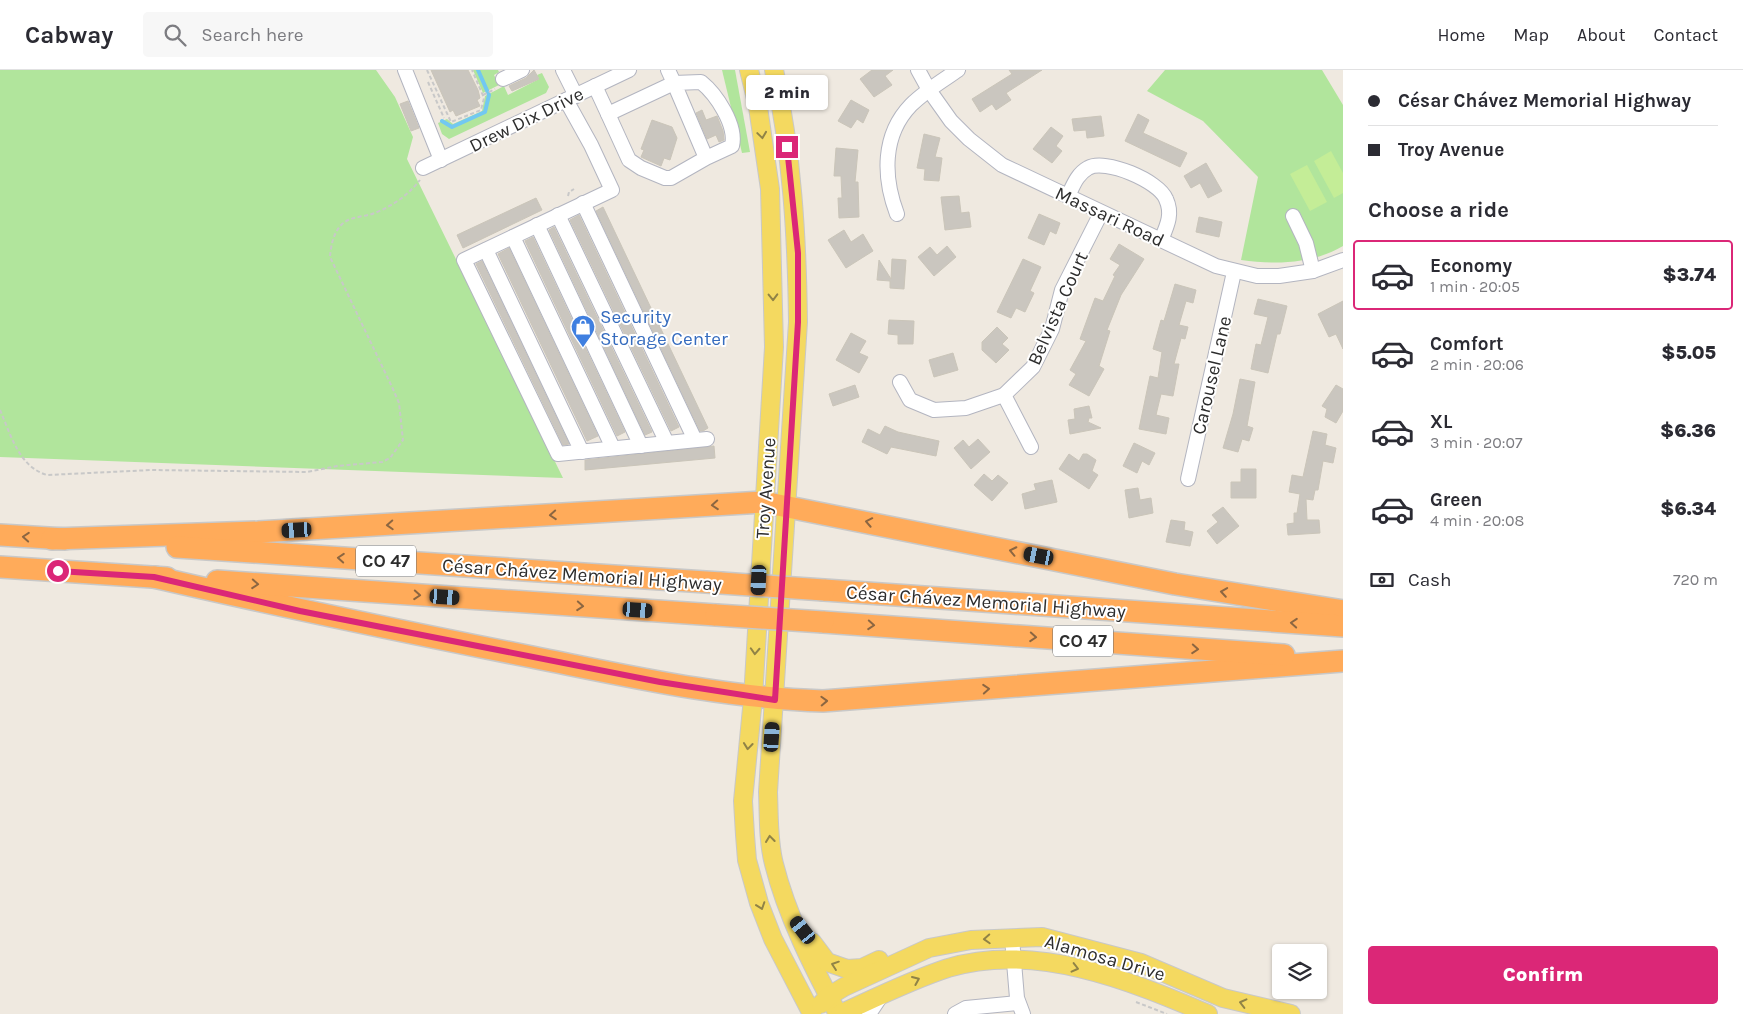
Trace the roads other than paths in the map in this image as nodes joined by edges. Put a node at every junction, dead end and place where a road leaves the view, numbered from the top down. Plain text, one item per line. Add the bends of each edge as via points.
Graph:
1 (405, 70) edge
2 (522, 70) edge
3 (564, 70) edge
4 (629, 70) edge
5 (749, 70) edge
6 (774, 70) edge
7 (918, 70) edge
8 (958, 70) edge
9 (671, 76) edge
10 (503, 80) dead end
11 (595, 86) junction
12 (929, 90) junction
13 (571, 98) junction
14 (608, 114) junction
15 (706, 158) junction
16 (441, 160) junction
17 (423, 168) road end
18 (1068, 196) junction
19 (583, 203) junction
20 (1101, 213) junction
21 (897, 214) dead end
22 (558, 215) junction
23 (1293, 216) dead end
24 (537, 226) junction
25 (513, 237) junction
26 (1161, 240) junction
27 (486, 250) junction
28 (1343, 260) edge
29 (1313, 271) junction
30 (1234, 272) junction
31 (900, 382) dead end
32 (1004, 395) junction
33 (667, 443) junction
34 (642, 446) junction
35 (1030, 447) dead end
36 (613, 448) junction
37 (582, 452) junction
38 (1188, 479) dead end
39 (763, 502) junction
40 (787, 506) junction
41 (0, 535) edge
42 (52, 539) junction
43 (0, 567) edge
44 (154, 577) junction
45 (1343, 611) edge
46 (1343, 626) edge
47 (1343, 660) edge
48 (753, 698) junction
49 (775, 700) junction
50 (790, 914) junction
51 (1012, 938) junction
52 (929, 948) junction
53 (1013, 959) junction
54 (1201, 988) junction
55 (829, 996) junction
56 (881, 996) junction
57 (1020, 1008) edge
58 (1190, 1011) edge
59 (812, 1014) edge
60 (839, 1014) edge
61 (869, 1014) edge
62 (955, 1014) edge
63 (1208, 1014) edge
64 (1291, 1014) edge

1 - 16 street
2 - 10 street
3 - 13 street
4 - 11 street, Drew Dix Drive
5 -> 39 main road, Troy Avenue via 770,189 773,278 774,347
6 - 40 main road, Troy Avenue via 792,179 798,253 798,322
7 - 12 street, Massari Road
8 - 12 street
9 - 14 street
9 - 15 street
9 - 15 street via 701,82 712,91 723,108 734,138 732,146
11 - 13 street, Drew Dix Drive
11 - 14 street
12 - 18 street, Massari Road via 951,121 986,153 1023,176
12 - 21 street via 900,118 888,152 887,181
13 - 16 street, Drew Dix Drive
13 - 19 street via 612,190
14 - 15 street via 629,160 641,168 671,178
16 - 17 street, Drew Dix Drive
18 - 20 street, Massari Road
18 - 26 street via 1076,180 1088,168 1097,165 1116,167 1155,186 1166,197 1170,214
19 - 22 street
19 - 33 street via 701,440
20 - 26 street, Massari Road
20 - 32 street, Belvista Court via 1062,290 1052,329 1033,367
22 - 24 street
22 - 33 street
23 - 29 street via 1306,243
24 - 25 street
24 - 34 street
25 - 27 street
25 - 36 street
26 - 30 street, Massari Road
27 - 37 street
27 - 37 street via 464,260 558,454
28 - 29 street, Massari Road
29 - 30 street, Massari Road via 1280,276
30 - 38 street, Carousel Lane
31 - 32 street, Belvista Court via 910,400 934,410 966,408
32 - 35 street
33 - 34 street
34 - 36 street
36 - 37 street
39 - 40 highway
39 -> 42 highway via 258,532
39 -> 48 main road, Troy Avenue
45 -> 40 highway via 1175,584
40 - 49 main road, Troy Avenue
42 -> 41 highway, César Chávez Memorial Highway / CO 47
46 -> 42 highway, César Chávez Memorial Highway / CO 47, bridge
43 - 44 highway, César Chávez Memorial Highway / CO 47
44 -> 47 highway, César Chávez Memorial Highway / CO 47, bridge
44 - 48 highway via 310,613
49 -> 47 highway via 823,701
48 - 49 highway
48 -> 59 main road, Troy Avenue via 743,801 747,860 759,904 773,938
50 -> 49 main road, Troy Avenue via 773,863 769,830 768,792
52 -> 50 main road via 919,943 862,968 847,969 827,962
50 - 55 main road, Troy Avenue
51 -> 52 main road, Alamosa Drive via 971,940
51 - 53 street
51 - 54 main road, Alamosa Drive via 1052,939 1141,963
52 - 55 main road, Alamosa Drive
56 -> 53 main road, Alamosa Drive via 950,968
53 - 57 street
53 -> 58 main road, Alamosa Drive via 1046,961 1134,983
54 - 58 street
64 -> 54 main road, Alamosa Drive via 1223,998
55 - 59 main road, Alamosa Drive
55 - 60 main road, Troy Avenue
56 - 60 main road, Alamosa Drive
56 - 61 street
57 - 62 street via 966,1008
58 - 63 main road, Alamosa Drive

